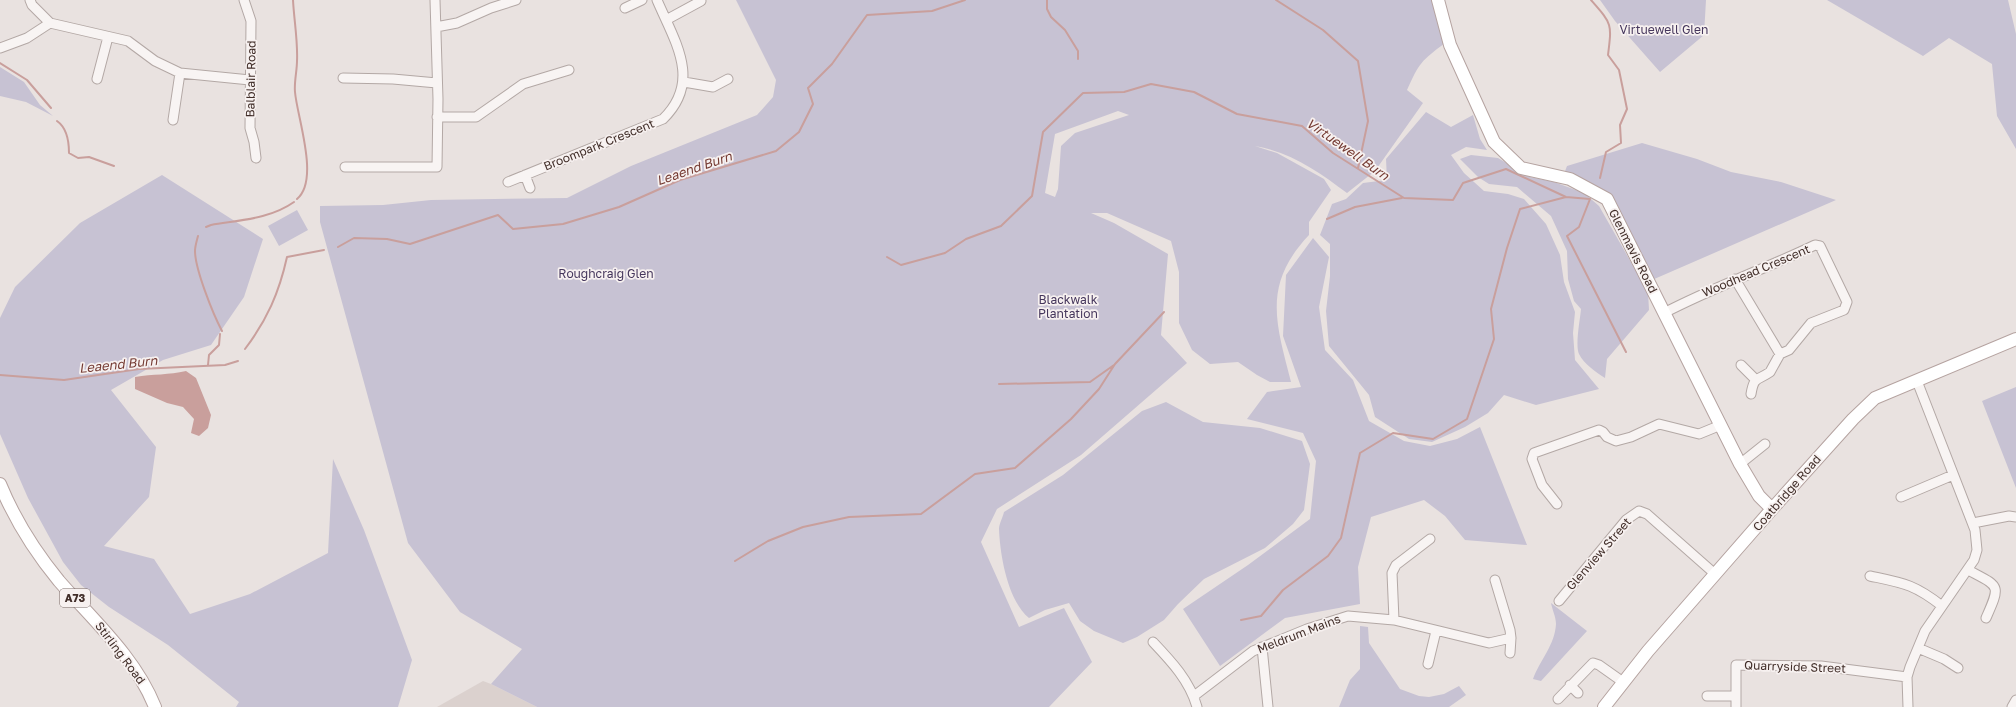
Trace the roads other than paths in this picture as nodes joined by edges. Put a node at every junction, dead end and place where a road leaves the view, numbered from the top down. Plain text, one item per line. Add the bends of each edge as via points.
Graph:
1 (30, 0) edge
2 (244, 0) edge
3 (435, 0) edge
4 (516, 0) edge
5 (642, 0) edge
6 (657, 0) edge
7 (1438, 0) edge
8 (701, 1) dead end
9 (625, 8) dead end
10 (666, 20) junction
11 (50, 23) junction
12 (436, 27) junction
13 (108, 37) junction
14 (0, 48) edge
15 (569, 70) dead end
16 (180, 73) junction
17 (343, 78) dead end
18 (97, 79) dead end
19 (728, 79) dead end
20 (250, 80) junction
21 (684, 82) junction
22 (437, 83) junction
23 (437, 117) junction
24 (173, 120) dead end
25 (256, 158) dead end
26 (345, 167) dead end
27 (525, 175) junction
28 (508, 182) dead end
29 (530, 188) dead end
30 (1735, 279) junction
31 (1664, 312) junction
32 (2016, 339) edge
33 (1780, 354) junction
34 (1741, 365) dead end
35 (1755, 379) junction
36 (1917, 381) junction
37 (1751, 394) dead end
38 (1721, 425) junction
39 (1765, 444) dead end
40 (1740, 464) junction
41 (1953, 475) junction
42 (0, 484) edge
43 (1901, 497) dead end
44 (1557, 504) dead end
45 (1772, 509) junction
46 (2016, 517) edge
47 (1973, 523) junction
48 (1430, 539) dead end
49 (1968, 570) junction
50 (1715, 574) junction
51 (1870, 576) dead end
52 (1494, 580) dead end
53 (1559, 601) dead end
54 (1942, 606) junction
55 (1986, 618) dead end
56 (1394, 620) junction
57 (1436, 631) junction
58 (1511, 638) junction
59 (1153, 642) dead end
60 (1262, 647) junction
61 (1918, 648) junction
62 (1510, 653) dead end
63 (1428, 664) dead end
64 (1958, 668) dead end
65 (1907, 677) junction
66 (1623, 682) junction
67 (1570, 685) junction
68 (1578, 693) dead end
69 (1194, 696) junction
70 (1707, 696) dead end
71 (1736, 696) junction
72 (1558, 699) dead end
73 (2016, 700) edge
74 (155, 707) edge
75 (1197, 707) edge
76 (1268, 707) edge
77 (1604, 707) edge
78 (1736, 707) edge
79 (1908, 707) edge
80 (2012, 707) edge

1 - 11 street
2 - 20 street, Balblair Road via 251,20
3 - 12 street
4 - 12 street via 491,8 457,24
5 - 9 street
6 - 10 street, Broompark Crescent
7 - 31 main road, Glenmavis Road via 1450,45 1494,142 1521,168 1570,179 1607,199
8 - 10 street
10 - 21 street, Broompark Crescent via 681,56
11 - 13 street
11 - 14 street via 27,38
12 - 22 street
13 - 16 street via 128,41 155,61
13 - 18 street
15 - 23 street via 523,84 476,117
16 - 20 street
16 - 24 street
17 - 22 street
19 - 21 street via 713,88
20 - 25 street, Balblair Road via 250,128
21 - 27 street, Broompark Crescent via 679,99 672,111 663,119
22 - 23 street
23 - 26 street via 437,167
27 - 28 street, Broompark Crescent
27 - 29 street
30 - 31 street, Woodhead Crescent
30 - 33 street
30 - 33 street, Woodhead Crescent via 1815,245 1822,250 1847,302 1847,307 1811,324 1789,350
31 - 38 main road, Glenmavis Road
32 - 36 main road, Coatbridge Road
33 - 35 street via 1770,372
34 - 35 street
35 - 37 street
36 - 41 street
36 - 45 main road, Coatbridge Road via 1875,398
38 - 40 main road, Glenmavis Road
38 - 44 street via 1700,434 1659,424 1631,437 1616,440 1599,430 1534,453 1532,459 1542,485
39 - 40 street
40 - 45 main road, Glenmavis Road via 1759,496
41 - 43 street
41 - 47 street
42 - 74 main road, Stirling Road / A73 via 25,532 44,561 139,674
45 - 50 main road, Coatbridge Road
46 - 47 street
47 - 49 street via 1977,550
48 - 56 street via 1396,564 1392,573
49 - 54 street
49 - 55 street via 1996,588 1997,594
50 - 53 street, Glenview Street via 1647,514 1639,511 1626,520
50 - 66 main road, Coatbridge Road
51 - 54 street via 1908,584 1925,592
52 - 58 street
54 - 61 street via 1925,631
56 - 57 street, Meldrum Mains
56 - 60 street, Meldrum Mains via 1348,616 1306,629
57 - 58 street, Meldrum Mains via 1489,643
57 - 63 street
58 - 62 street
59 - 69 street via 1176,667
60 - 69 street, Meldrum Mains via 1253,651
60 - 76 street
61 - 64 street
61 - 65 street
65 - 71 street, Quarryside Street via 1821,666 1736,665
65 - 79 street
66 - 67 street via 1599,665 1593,664
66 - 77 main road, Coatbridge Road
67 - 68 street
67 - 72 street
69 - 75 street
70 - 71 street
71 - 78 street, Quarryside Street
73 - 80 street

